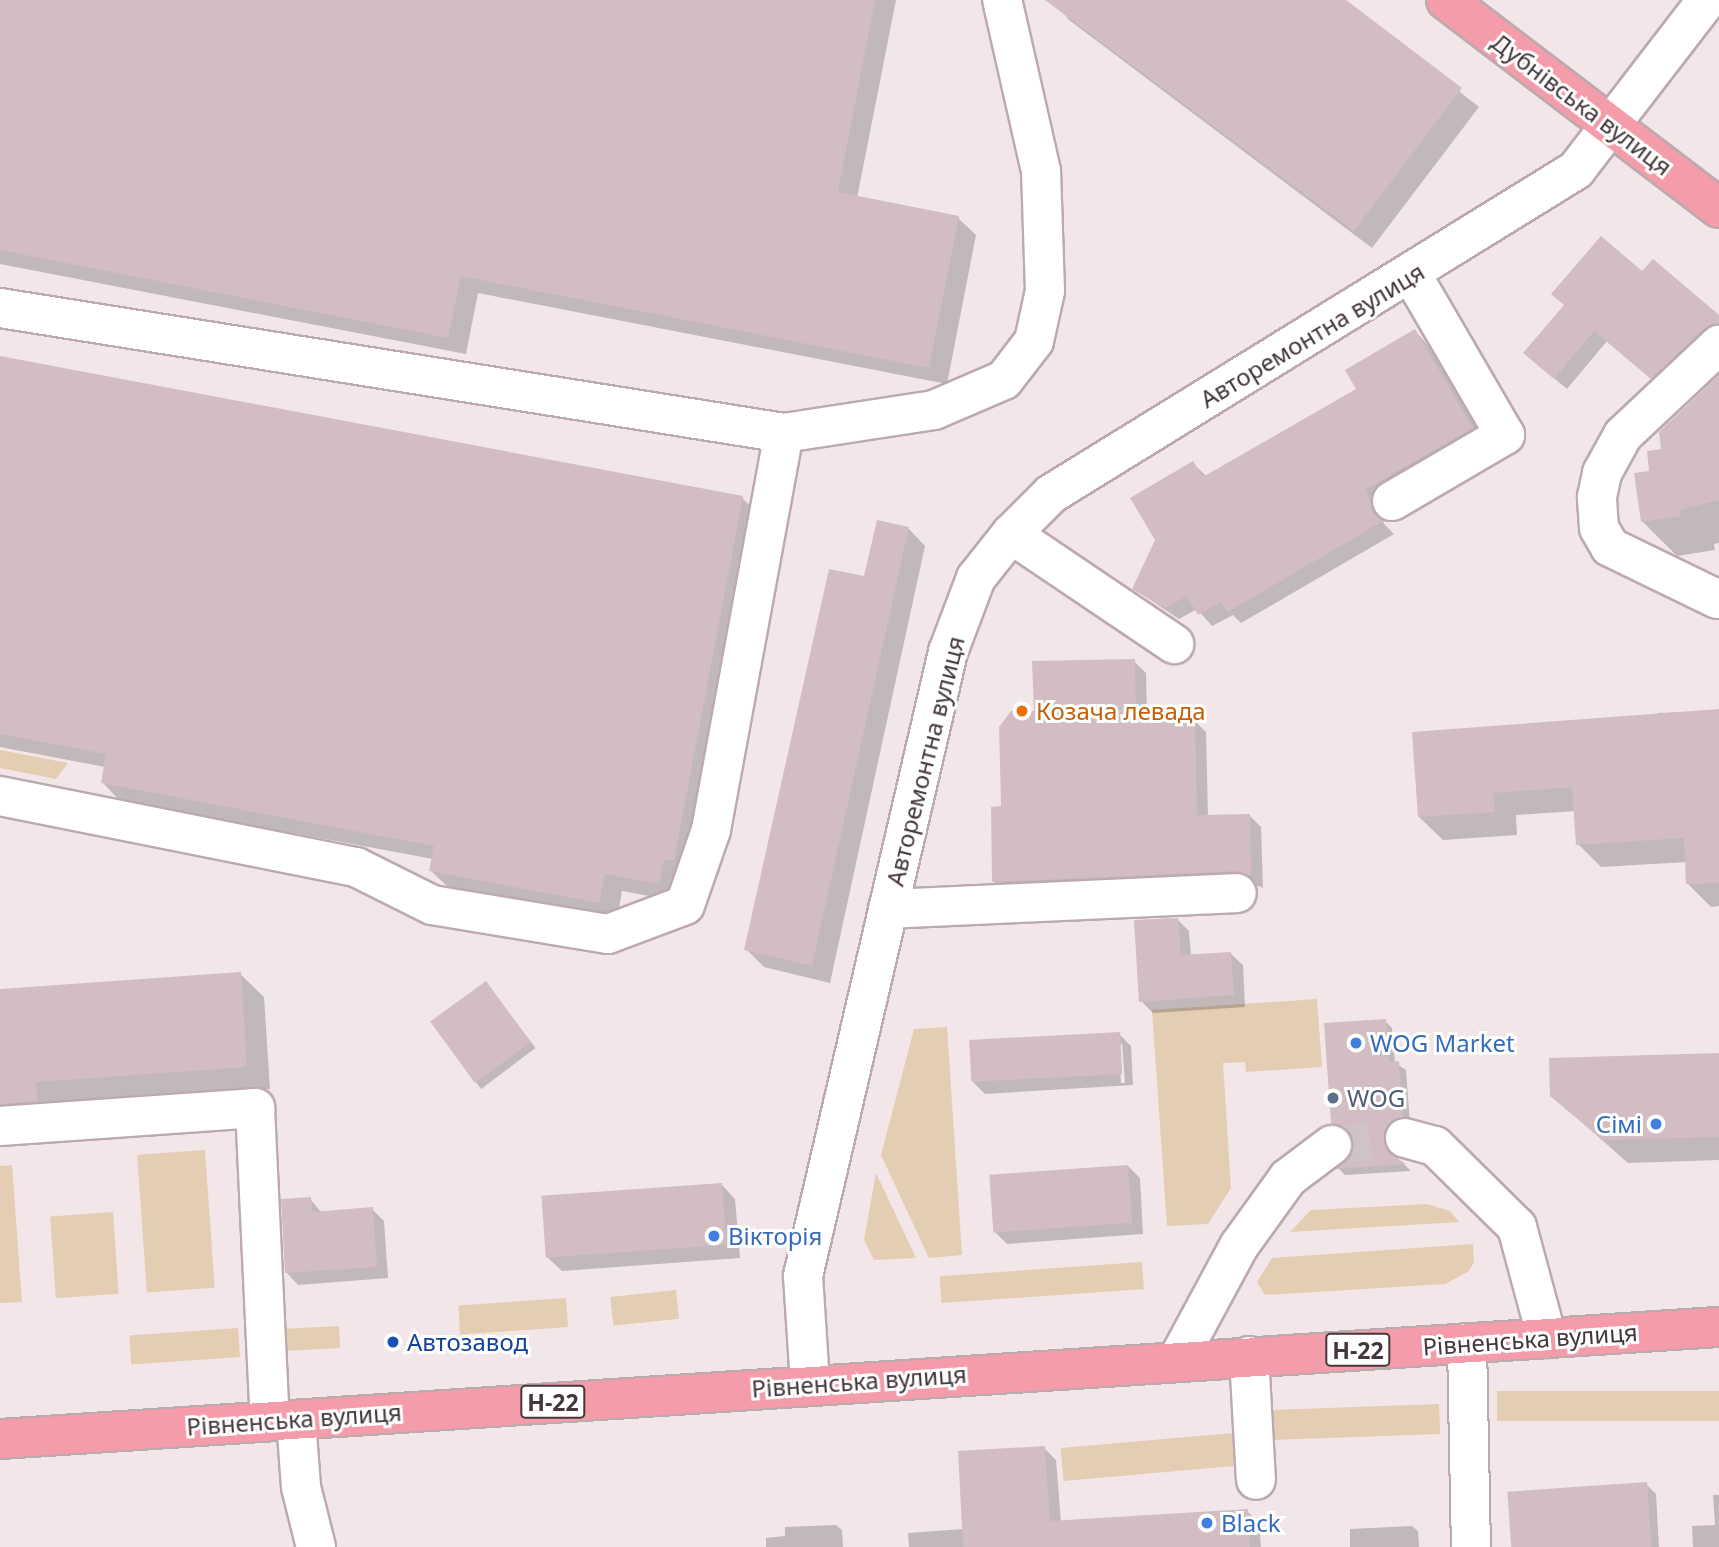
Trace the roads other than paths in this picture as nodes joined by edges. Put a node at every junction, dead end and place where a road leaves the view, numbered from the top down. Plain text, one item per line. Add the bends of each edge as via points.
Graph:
1 (1002, 0) edge
2 (1446, 0) edge
3 (1707, 0) edge
4 (1609, 127) junction
5 (1719, 208) edge
6 (1412, 275) junction
7 (0, 308) edge
8 (1719, 345) edge
9 (785, 433) junction
10 (1391, 502) dead end
11 (1011, 534) junction
12 (1717, 599) dead end
13 (1174, 644) dead end
14 (0, 796) edge
15 (1237, 893) dead end
16 (888, 909) junction
17 (0, 1125) edge
18 (1405, 1138) tunnel mouth
19 (1332, 1145) tunnel mouth
20 (1719, 1327) edge
21 (1547, 1338) junction
22 (1467, 1343) junction
23 (1249, 1356) junction
24 (1177, 1361) junction
25 (810, 1384) junction
26 (283, 1420) junction
27 (0, 1439) edge
28 (1256, 1480) dead end
29 (316, 1547) edge
30 (1471, 1547) edge

1 - 9 street via 1041,171 1045,291 1034,341 1004,380 934,410
2 - 4 main road, Дубнівська вулиця
3 - 4 street, Авторемонтна вулиця
4 - 5 main road, Дубнівська вулиця
4 - 6 street, Авторемонтна вулиця via 1576,170
6 - 10 street via 1505,435
6 - 11 street, Авторемонтна вулиця via 1051,494
7 - 9 street
8 - 12 street via 1623,435 1602,473 1597,498 1599,528 1610,547
9 - 14 street via 711,830 685,905 608,934 432,905 356,867
11 - 13 street
11 - 16 street, Авторемонтна вулиця via 976,578 948,652
15 - 16 street
16 - 25 street, Авторемонтна вулиця via 803,1276
17 - 26 street via 255,1108
18 - 21 street via 1434,1146 1517,1227
19 - 24 street via 1288,1178 1239,1246
20 - 21 main road, Рівненська вулиця / Н-22
21 - 22 main road, Рівненська вулиця / Н-22
22 - 23 main road, Рівненська вулиця / Н-22
22 - 30 street
23 - 24 main road, Рівненська вулиця / Н-22
23 - 28 street
24 - 25 main road, Рівненська вулиця / Н-22
25 - 26 main road, Рівненська вулиця / Н-22
26 - 27 main road, Рівненська вулиця / Н-22
26 - 29 street

